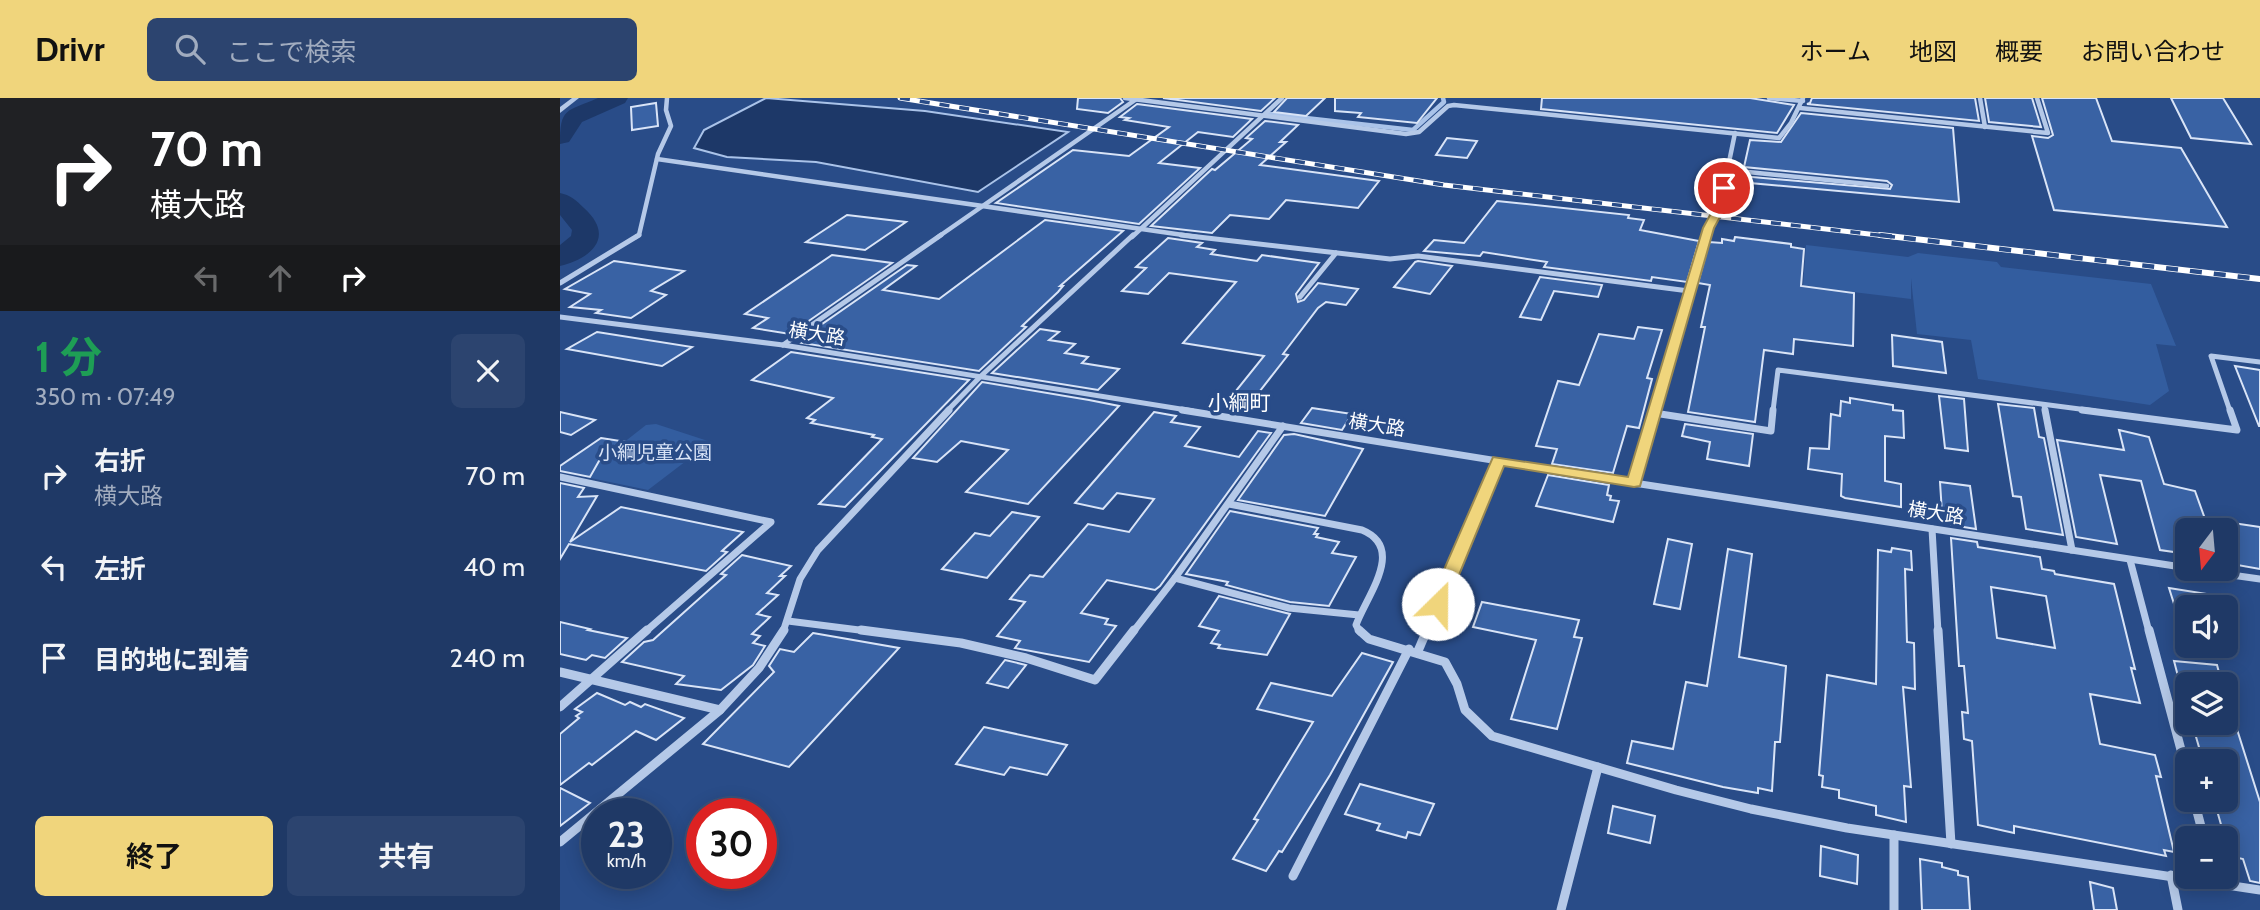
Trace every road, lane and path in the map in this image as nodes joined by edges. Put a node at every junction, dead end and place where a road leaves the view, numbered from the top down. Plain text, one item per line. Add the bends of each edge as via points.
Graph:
1 (576, 98) edge
2 (667, 98) edge
3 (1125, 98) edge
4 (1282, 98) edge
5 (1769, 98) edge
6 (1980, 98) edge
7 (2037, 98) edge
8 (1137, 99) edge
9 (1803, 99) edge
10 (1800, 107) junction
11 (560, 111) edge
12 (1260, 116) junction
13 (1985, 127) junction
14 (1735, 134) junction
15 (657, 159) junction
16 (1727, 170) junction
17 (1887, 187) dead end
18 (980, 208) junction
19 (1136, 230) junction
20 (1336, 253) junction
21 (561, 283) edge
22 (1689, 291) junction
23 (1300, 297) dead end
24 (560, 317) edge
25 (783, 345) junction
26 (2260, 362) edge
27 (981, 376) junction
28 (2044, 405) junction
29 (1654, 413) junction
30 (1283, 426) junction
31 (1498, 461) junction
32 (560, 477) edge
33 (1634, 482) junction
34 (1229, 504) junction
35 (1932, 528) junction
36 (2073, 550) junction
37 (2130, 560) junction
38 (2175, 567) edge
39 (2238, 576) edge
40 (1175, 578) junction
41 (2260, 579) edge
42 (1359, 615) junction
43 (788, 621) junction
44 (1413, 650) junction
45 (560, 672) edge
46 (592, 680) junction
47 (560, 707) edge
48 (720, 709) junction
49 (2181, 749) edge
50 (1598, 767) junction
51 (1894, 835) junction
52 (560, 842) edge
53 (1951, 845) junction
54 (1293, 876) dead end
55 (2171, 876) junction
56 (2175, 876) edge
57 (2238, 885) edge
58 (2260, 890) edge
59 (1562, 910) edge
60 (1894, 910) edge
61 (2178, 910) edge

1 - 11 street
2 - 15 street via 671,126
3 - 8 street
4 - 12 street
5 - 9 street
6 - 13 street
7 - 13 street via 2048,133
8 - 12 street
8 - 18 street
9 - 10 street
10 - 13 street
10 - 14 street via 1779,138
12 - 14 street via 1412,134 1454,105
12 - 19 street
14 - 16 street
15 - 18 street
15 - 21 street via 639,235
16 - 17 street
16 - 22 street via 1720,206 1708,228
18 - 19 street
18 - 25 street
19 - 20 street
19 - 27 street
20 - 22 street via 1390,259 1418,256
20 - 23 street
22 - 29 street
24 - 25 street, 横大路
25 - 27 street, 横大路
26 - 28 street via 2211,356 2237,430
27 - 30 street, 横大路
27 - 43 street via 820,545 799,581
28 - 29 street via 1778,370 1770,431
28 - 36 street
29 - 33 street
30 - 31 street, 横大路
30 - 34 street
31 - 33 street, 横大路
31 - 44 street
32 - 46 street via 771,522
33 - 35 street, 横大路
34 - 40 street
34 - 42 street via 1362,530 1376,537 1384,548 1384,559
35 - 36 street, 横大路
35 - 53 street
36 - 37 street, 横大路
37 - 38 street, 横大路
37 - 49 street
39 - 41 street, 横大路
40 - 42 street via 1235,595
40 - 43 street via 1095,680 961,643
42 - 44 street via 1356,625 1369,639
43 - 48 street via 765,662
44 - 50 street via 1446,662 1465,709 1492,736
44 - 54 street
45 - 46 street
46 - 47 street
46 - 48 street
48 - 52 street
50 - 51 street via 1789,818
50 - 59 street
51 - 53 street
51 - 60 street
53 - 55 street
55 - 56 street
55 - 61 street
57 - 58 street

